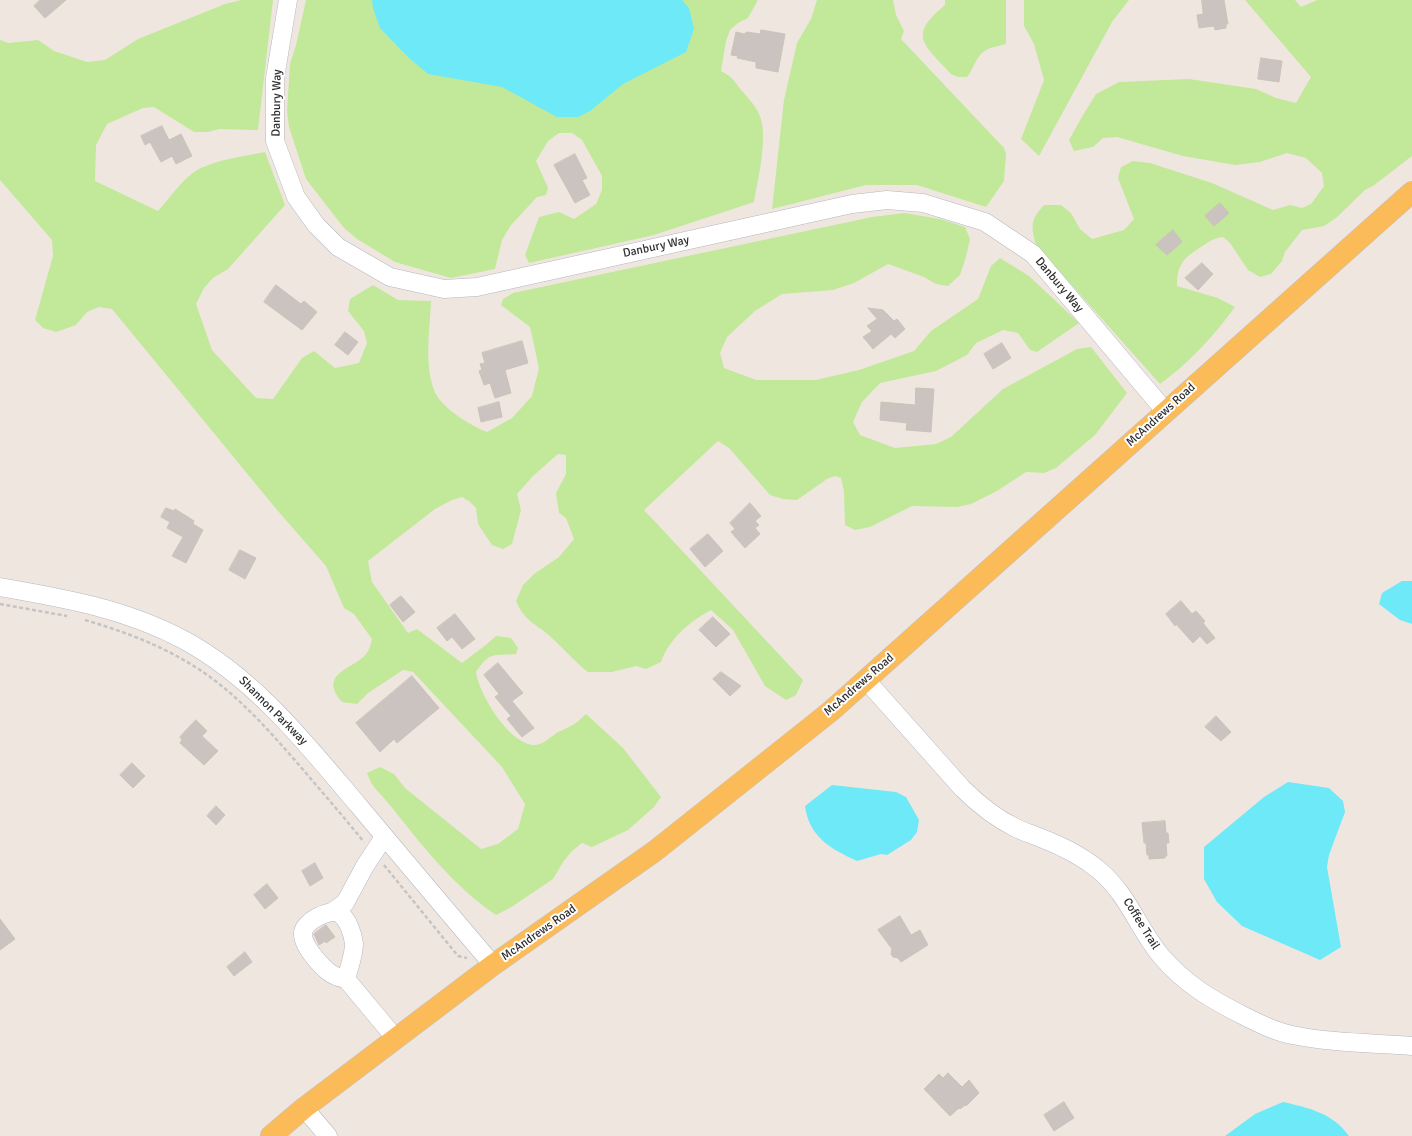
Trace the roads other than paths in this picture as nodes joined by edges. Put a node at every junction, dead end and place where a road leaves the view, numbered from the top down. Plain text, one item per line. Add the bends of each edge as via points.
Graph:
1 (288, 0) edge
2 (1412, 192) edge
3 (1165, 411) junction
4 (0, 587) edge
5 (866, 680) junction
6 (384, 837) junction
7 (332, 912) junction
8 (493, 965) junction
9 (346, 979) junction
10 (396, 1039) junction
11 (1412, 1046) edge
12 (304, 1108) junction
13 (271, 1136) edge
14 (328, 1136) edge

1 - 3 street, Danbury Way via 275,78 275,141 296,197 316,225 338,248 390,277 444,289 477,287 852,204 887,200 923,203 985,222 1033,254
2 - 3 main road, McAndrews Road
3 - 5 main road, McAndrews Road
4 - 6 street, Shannon Parkway via 84,602 136,618 185,640 236,674 290,725
5 - 8 main road, McAndrews Road via 655,851
5 - 11 street, Coffee Trail via 978,804 996,818 1071,851 1100,871 1124,896 1174,972 1196,990 1289,1034 1320,1040
6 - 7 street via 345,903
6 - 8 street, Shannon Parkway
7 - 9 street via 339,913 352,935 354,946
7 - 9 street via 310,921 302,933 325,969 338,978
8 - 10 main road, McAndrews Road
9 - 10 street
10 - 12 main road, McAndrews Road
12 - 13 main road, McAndrews Road
12 - 14 street

